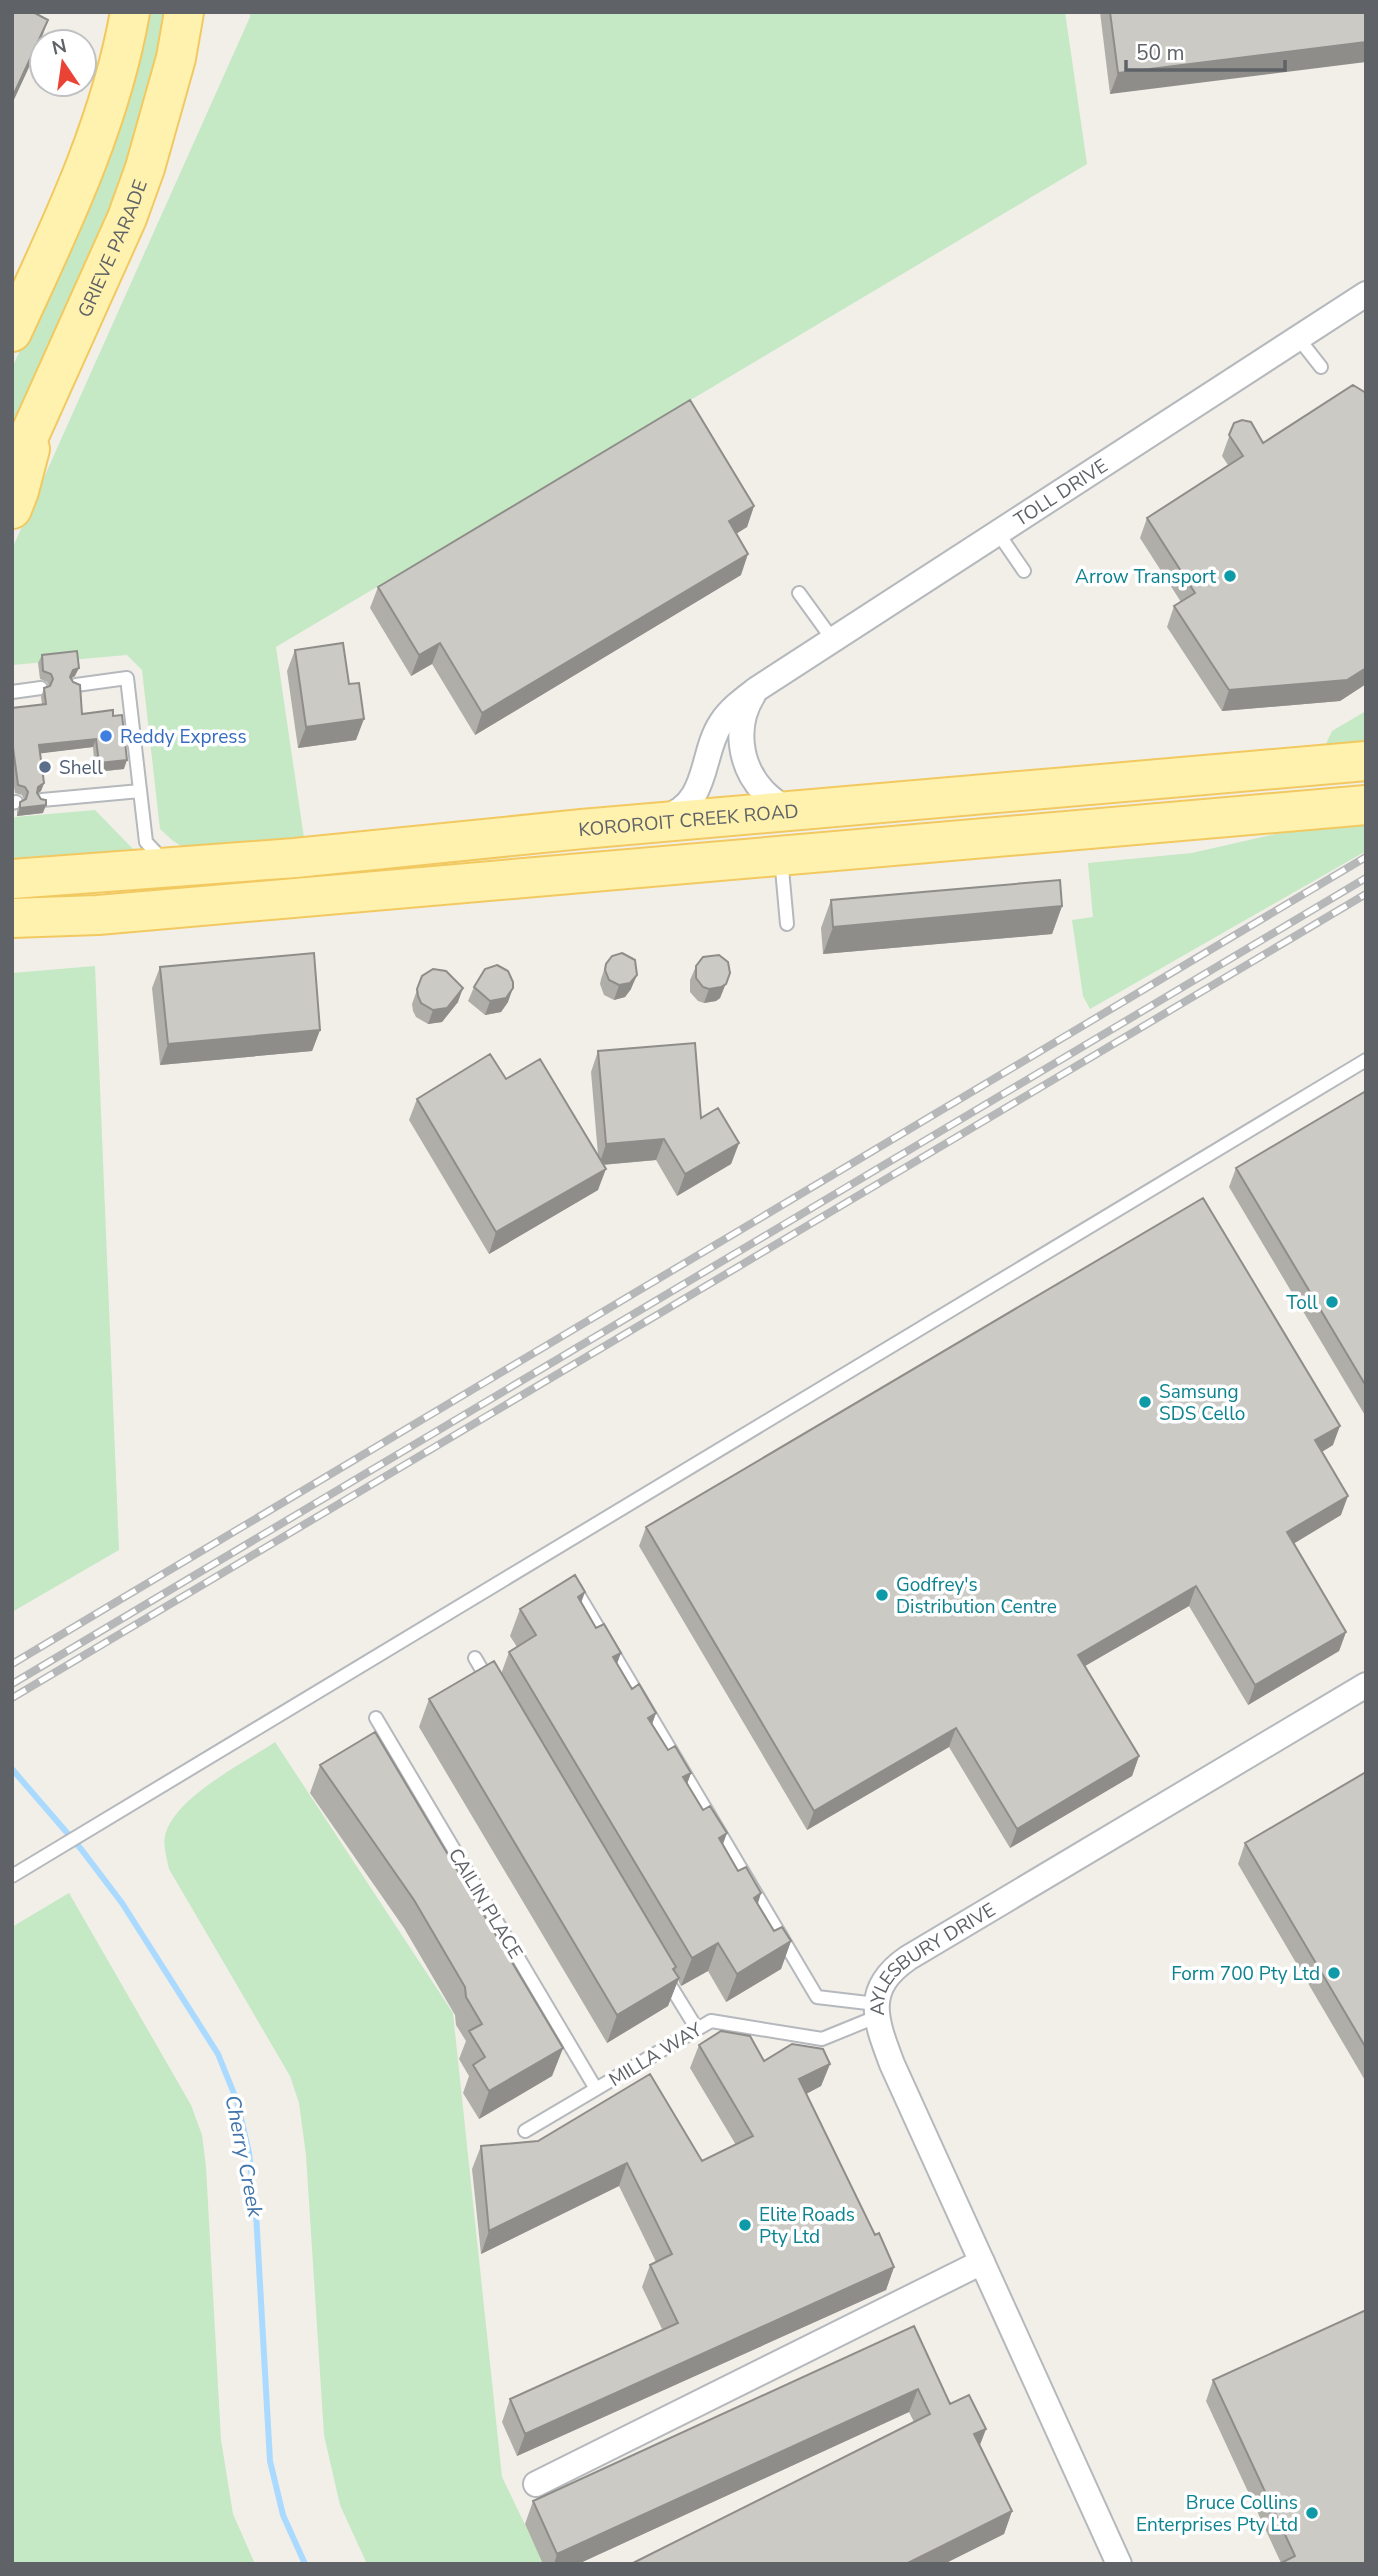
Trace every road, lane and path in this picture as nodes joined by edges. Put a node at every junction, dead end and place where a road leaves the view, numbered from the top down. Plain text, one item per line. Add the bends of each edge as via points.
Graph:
1 (130, 12) edge
2 (184, 12) edge
3 (1366, 294) edge
4 (12, 332) edge
5 (1299, 339) junction
6 (1321, 368) dead end
7 (35, 427) junction
8 (12, 474) edge
9 (12, 509) edge
10 (998, 533) junction
11 (1024, 570) dead end
12 (799, 593) dead end
13 (832, 640) junction
14 (76, 685) edge
15 (41, 688) edge
16 (757, 689) junction
17 (12, 692) edge
18 (1366, 761) edge
19 (140, 791) junction
20 (42, 800) edge
21 (1366, 805) edge
22 (810, 809) junction
23 (623, 825) junction
24 (781, 855) junction
25 (171, 867) junction
26 (12, 879) edge
27 (12, 918) edge
28 (787, 924) dead end
29 (1366, 1060) edge
30 (575, 1589) edge
31 (475, 1658) dead end
32 (1366, 1685) edge
33 (496, 1694) edge
34 (376, 1718) dead end
35 (12, 1876) edge
36 (661, 1969) edge
37 (876, 2010) junction
38 (696, 2029) junction
39 (596, 2089) junction
40 (525, 2131) dead end
41 (982, 2262) junction
42 (536, 2484) dead end
43 (1119, 2564) edge

1 - 4 main road via 95,145
2 - 7 main road, GRIEVE PARADE via 145,168
3 - 5 street, TOLL DRIVE
5 - 6 lane
5 - 10 street, TOLL DRIVE
7 - 8 main road, GRIEVE PARADE
7 - 9 main road
10 - 11 lane
10 - 13 street, TOLL DRIVE
12 - 13 lane
13 - 16 street, TOLL DRIVE
14 - 19 lane via 127,678
15 - 17 lane
16 - 22 street via 742,717 742,749 748,767 758,785 778,803
16 - 23 street, TOLL DRIVE via 721,723 697,791 686,803 668,816
18 - 22 main road, KOROROIT CREEK ROAD
19 - 20 lane
19 - 25 lane via 146,842
21 - 24 main road
22 - 23 main road, KOROROIT CREEK ROAD
23 - 25 main road, KOROROIT CREEK ROAD
24 - 27 main road via 98,915
24 - 28 lane
25 - 26 main road, KOROROIT CREEK ROAD
29 - 35 lane
30 - 37 lane via 817,1997
31 - 33 lane
32 - 37 street, AYLESBURY DRIVE via 908,1958 883,1980
34 - 39 lane, CAILIN PLACE
36 - 38 lane
37 - 38 lane, MILLA WAY via 822,2039 711,2021
37 - 41 street, AYLESBURY DRIVE via 892,2064
38 - 39 lane, MILLA WAY
39 - 40 lane, MILLA WAY
41 - 42 street
41 - 43 street, AYLESBURY DRIVE

